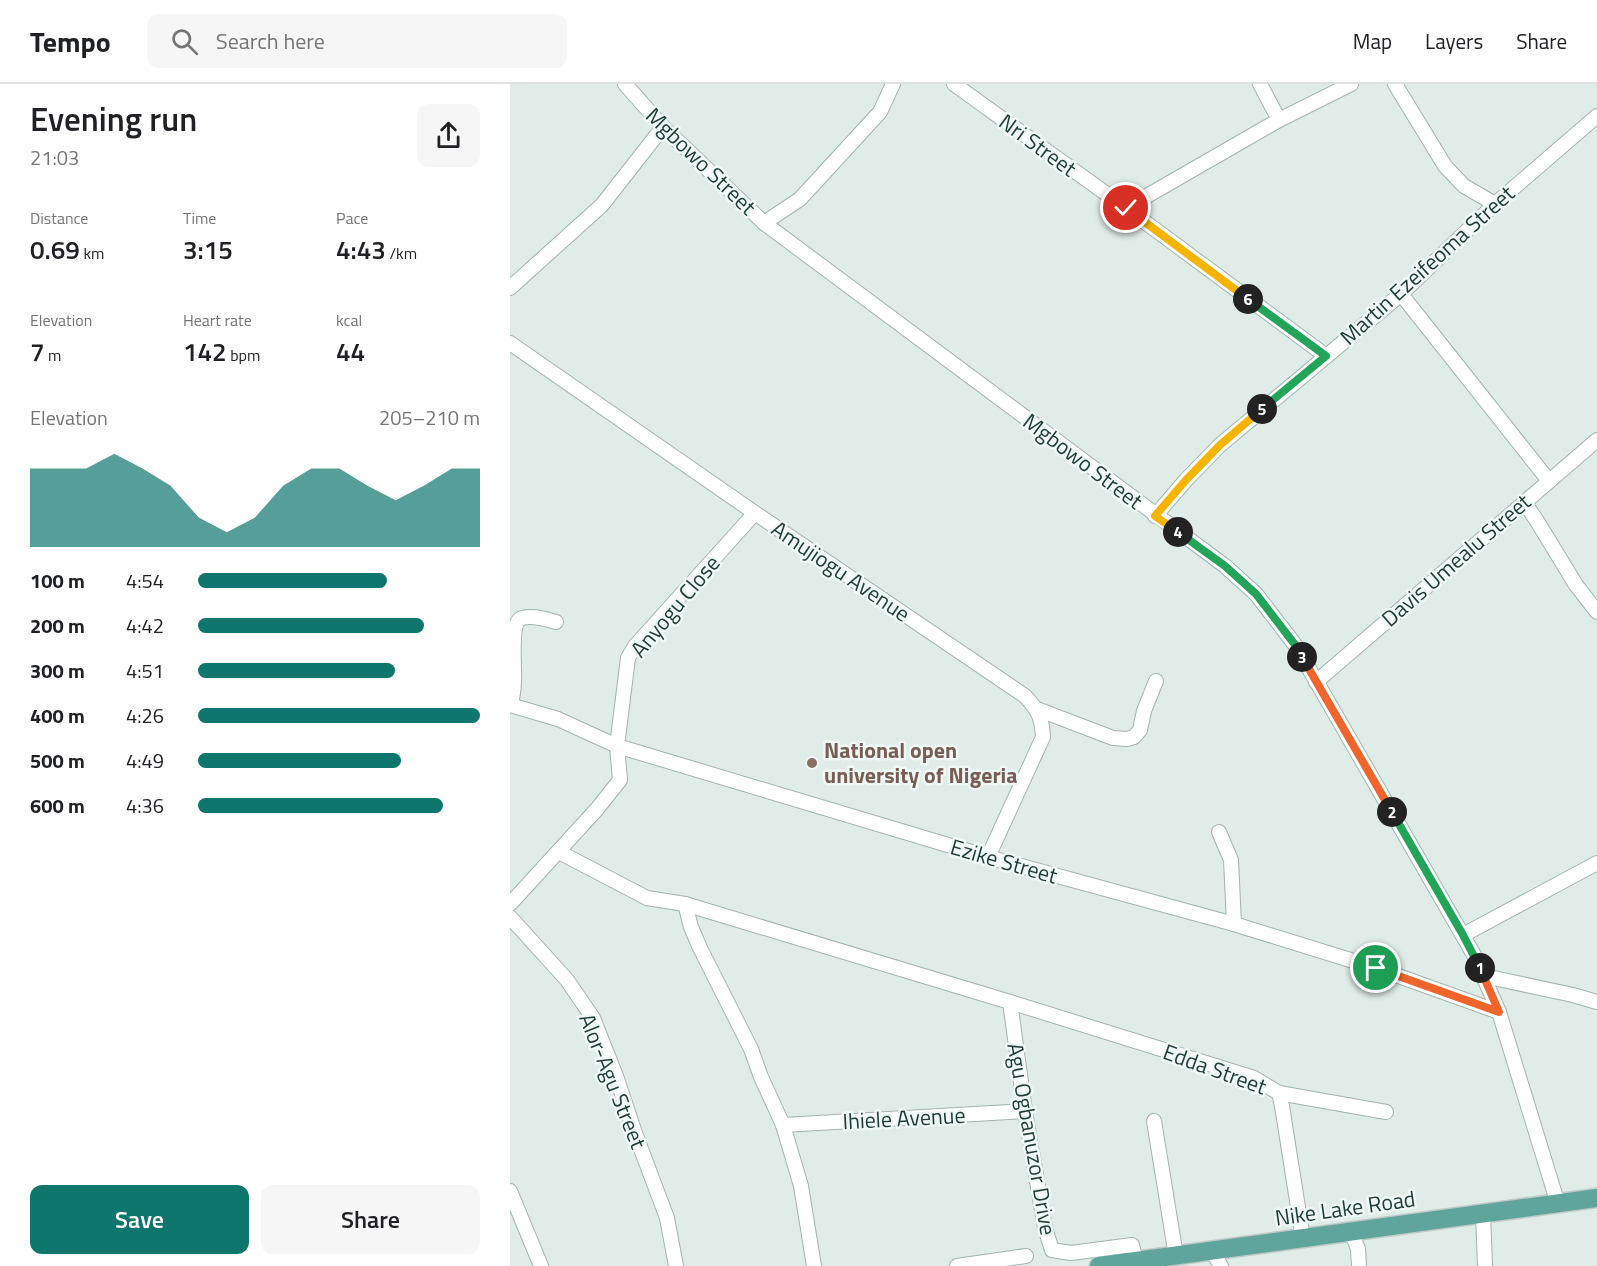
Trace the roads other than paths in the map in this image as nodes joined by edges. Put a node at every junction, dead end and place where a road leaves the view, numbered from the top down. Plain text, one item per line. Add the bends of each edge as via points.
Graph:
1 (625, 84) edge
2 (893, 84) edge
3 (954, 84) edge
4 (1260, 84) edge
5 (1351, 84) edge
6 (1395, 84) edge
7 (1597, 116) edge
8 (1279, 120) junction
9 (663, 127) junction
10 (1495, 204) junction
11 (1126, 208) junction
12 (764, 223) junction
13 (510, 288) edge
14 (1401, 294) junction
15 (510, 343) edge
16 (1326, 356) junction
17 (1597, 440) edge
18 (1549, 481) junction
19 (1524, 502) junction
20 (755, 513) junction
21 (1155, 516) junction
22 (1597, 612) edge
23 (556, 622) dead end
24 (1156, 681) dead end
25 (1316, 682) junction
26 (510, 705) edge
27 (1037, 709) junction
28 (617, 746) junction
29 (1219, 832) dead end
30 (559, 852) junction
31 (988, 857) junction
32 (1597, 863) edge
33 (510, 904) edge
34 (685, 904) junction
35 (510, 917) edge
36 (1234, 924) junction
37 (1463, 935) junction
38 (1484, 976) junction
39 (1010, 1002) junction
40 (1597, 1002) edge
41 (1499, 1012) junction
42 (1279, 1093) junction
43 (1024, 1111) junction
44 (1386, 1112) dead end
45 (1154, 1121) dead end
46 (783, 1125) junction
47 (510, 1191) edge
48 (1597, 1198) edge
49 (1558, 1204) junction
50 (1483, 1213) junction
51 (1351, 1231) junction
52 (1303, 1239) junction
53 (1052, 1250) junction
54 (1176, 1256) junction
55 (1216, 1259) edge
56 (1024, 1261) edge
57 (1136, 1261) junction
58 (541, 1266) edge
59 (676, 1266) edge
60 (814, 1266) edge
61 (957, 1266) edge
62 (1099, 1266) edge
63 (1359, 1266) edge
64 (1485, 1266) edge

1 - 9 street, Mgbowo Street
2 - 12 street via 880,112 800,199
3 - 11 street, Nri Street
4 - 8 street
5 - 8 street
6 - 10 street via 1445,166 1464,186
7 - 10 street, Martin Ezeifeoma Street
8 - 11 street
9 - 12 street, Mgbowo Street
9 - 13 street via 602,206
10 - 14 street, Martin Ezeifeoma Street
11 - 16 street, Nri Street
12 - 21 street, Mgbowo Street
14 - 16 street, Martin Ezeifeoma Street
14 - 18 street
15 - 20 street, Amujiogu Avenue
16 - 21 street, Martin Ezeifeoma Street via 1220,445
17 - 18 street, Davis Umealu Street
18 - 19 street, Davis Umealu Street
19 - 22 street
19 - 25 street, Davis Umealu Street
20 - 27 street, Amujiogu Avenue via 1025,696
20 - 28 street, Anyogu Close via 635,646 628,658
21 - 25 street, Mgbowo Street via 1225,566 1256,594 1296,646
23 - 26 street via 534,617 521,618 514,624
24 - 27 street via 1140,730 1127,740
25 - 37 street, Mgbowo Street
26 - 28 street, Ezike Street via 558,719
27 - 31 street via 1043,737
28 - 30 street, Anyogu Close via 620,780
28 - 31 street, Ezike Street
29 - 36 street via 1230,860
30 - 33 street, Anyogu Close
30 - 34 street, Edda Street via 647,898
31 - 36 street, Ezike Street
32 - 37 street
34 - 39 street, Edda Street
34 - 46 street via 700,948 751,1049
35 - 59 street, Alor-Agu Street via 567,981 593,1018 667,1218
36 - 41 street, Ezike Street
37 - 38 street, Mgbowo Street
38 - 40 street
38 - 41 street, Mgbowo Street
39 - 42 street, Edda Street via 1254,1078
39 - 43 street, Agu Ogbanuzor Drive
41 - 49 street, Mgbowo Street
42 - 44 street
42 - 52 street, Edda Street
43 - 46 street, Ihiele Avenue
43 - 53 street, Agu Ogbanuzor Drive
45 - 54 street
46 - 60 street via 801,1186
47 - 58 street
48 - 49 main road, Nike Lake Road
49 - 50 main road, Nike Lake Road
50 - 51 main road, Nike Lake Road
50 - 64 street
51 - 52 main road, Nike Lake Road
51 - 63 street
52 - 55 main road, Nike Lake Road
53 - 56 street
53 - 57 street, Agu Ogbanuzor Drive via 1071,1253 1132,1245
54 - 55 main road, Nike Lake Road
54 - 57 main road, Nike Lake Road
56 - 61 street
57 - 62 main road, Nike Lake Road

